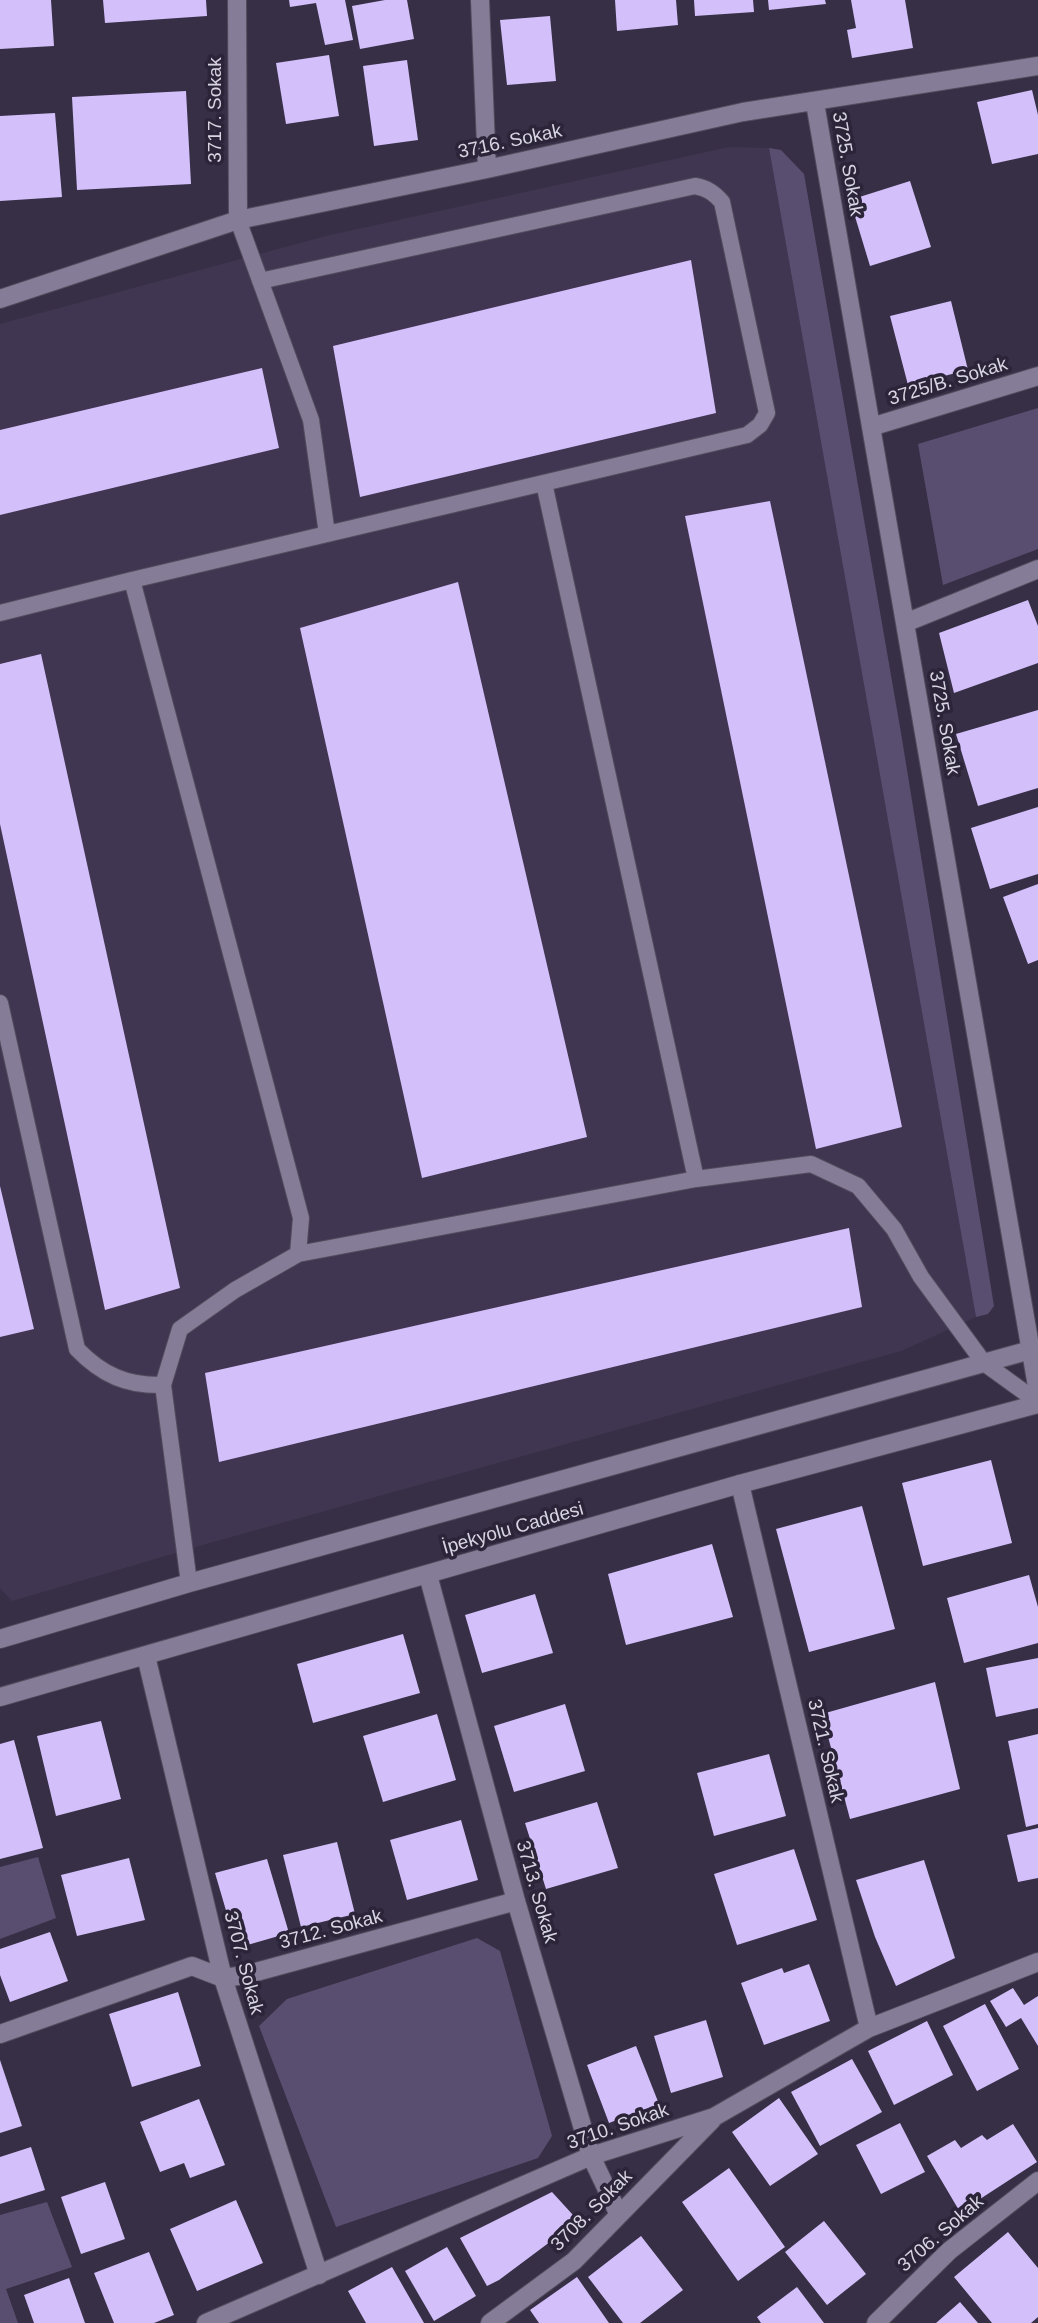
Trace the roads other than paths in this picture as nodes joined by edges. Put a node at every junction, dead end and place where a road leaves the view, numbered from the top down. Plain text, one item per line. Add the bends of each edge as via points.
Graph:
1 (237, 0) edge
2 (480, 0) edge
3 (1038, 66) edge
4 (815, 103) junction
5 (487, 169) junction
6 (238, 220) junction
7 (260, 281) junction
8 (0, 299) edge
9 (1038, 376) edge
10 (871, 427) junction
11 (544, 483) junction
12 (327, 534) junction
13 (1038, 569) edge
14 (132, 580) junction
15 (0, 613) edge
16 (905, 623) junction
17 (0, 1003) edge
18 (696, 1179) junction
19 (298, 1254) junction
20 (1035, 1349) edge
21 (984, 1363) junction
22 (163, 1385) junction
23 (1038, 1392) edge
24 (1038, 1403) edge
25 (740, 1484) junction
26 (428, 1575) junction
27 (189, 1583) junction
28 (0, 1639) edge
29 (146, 1656) junction
30 (0, 1698) edge
31 (516, 1901) junction
32 (1038, 1962) edge
33 (223, 1978) junction
34 (869, 2028) junction
35 (0, 2034) edge
36 (714, 2118) junction
37 (591, 2156) junction
38 (1038, 2181) edge
39 (620, 2215) junction
40 (319, 2275) junction
41 (206, 2323) edge
42 (490, 2323) edge
43 (876, 2323) edge

1 - 6 street, 3717. Sokak
2 - 5 street
3 - 4 street, 3716. Sokak
4 - 5 street, 3716. Sokak via 743,113
4 - 10 street, 3725. Sokak
5 - 6 street, 3716. Sokak
6 - 7 lane
6 - 8 street, 3716. Sokak
7 - 11 lane via 695,187 711,191 722,202 765,419 747,435
7 - 12 lane via 311,420
9 - 10 street, 3725/B. Sokak
10 - 16 street, 3725. Sokak
11 - 12 lane
11 - 18 lane
12 - 14 lane
13 - 16 street
14 - 15 lane
14 - 19 lane via 301,1218
16 - 20 street, 3725. Sokak
17 - 22 lane via 77,1349 109,1376
18 - 19 lane
18 - 21 lane via 811,1164 858,1186 894,1229 921,1277
19 - 22 lane via 180,1329
20 - 21 street
20 - 23 street, 3725. Sokak
21 - 24 lane
21 - 27 street
22 - 27 lane
24 - 25 street, İpekyolu Caddesi
25 - 26 street, İpekyolu Caddesi
25 - 34 street, 3721. Sokak
26 - 29 street, İpekyolu Caddesi
26 - 31 street, 3713. Sokak
27 - 28 street
29 - 30 street, İpekyolu Caddesi
29 - 33 street, 3707. Sokak
31 - 33 street, 3712. Sokak
31 - 37 street, 3713. Sokak
32 - 34 street, 3710. Sokak
33 - 35 street, 3712. Sokak via 192,1966
33 - 40 street, 3707. Sokak
34 - 36 street, 3710. Sokak
36 - 37 street, 3710. Sokak
36 - 39 street, 3708. Sokak
37 - 39 street, 3713. Sokak
37 - 40 street, 3710. Sokak
38 - 43 street, 3706. Sokak via 949,2251
39 - 42 street, 3708. Sokak via 574,2261
40 - 41 street, 3710. Sokak

